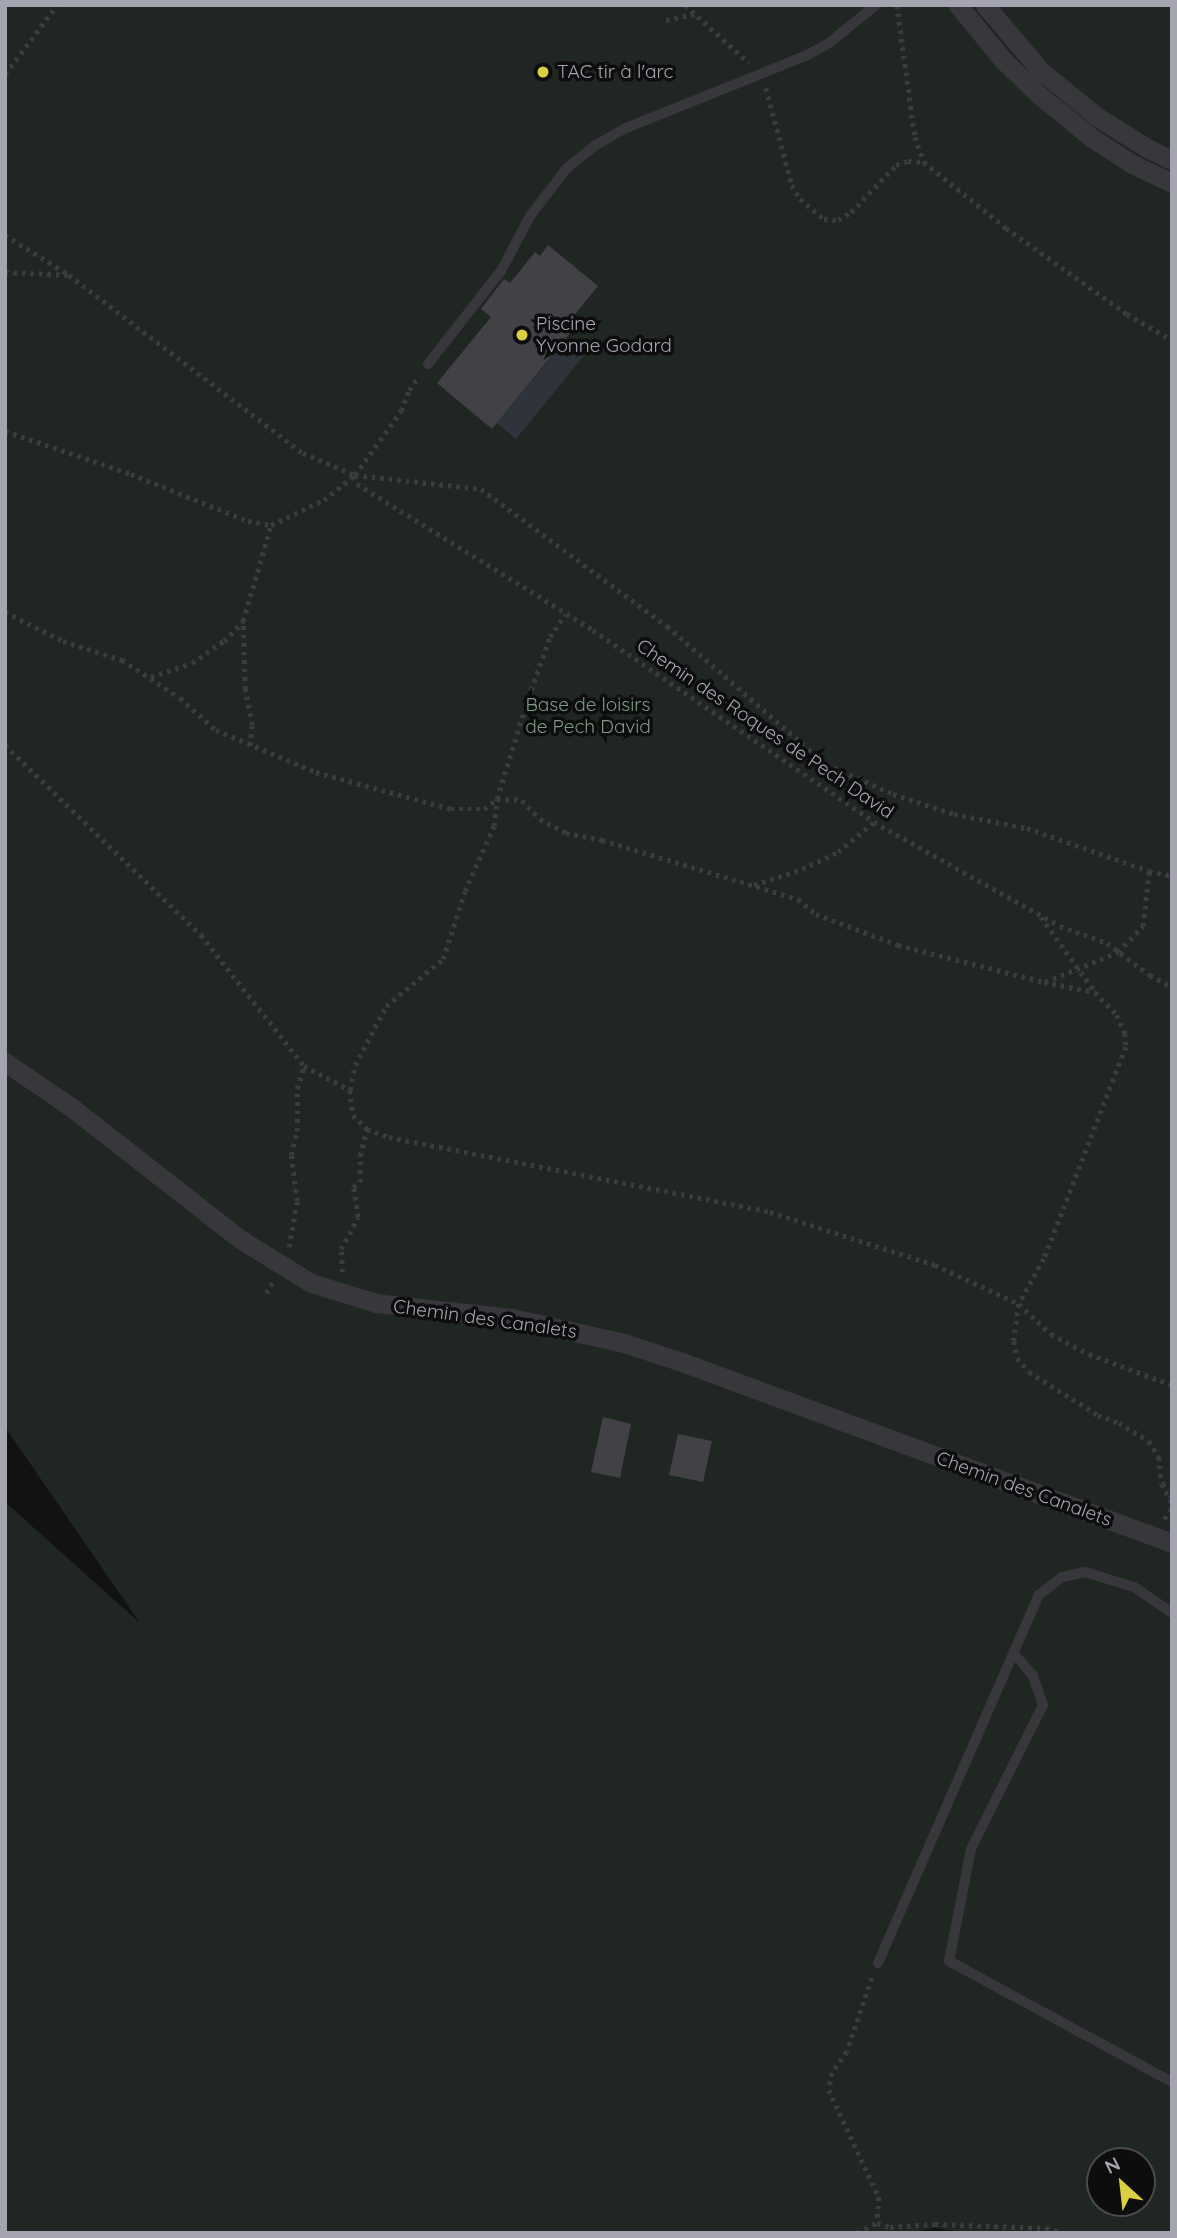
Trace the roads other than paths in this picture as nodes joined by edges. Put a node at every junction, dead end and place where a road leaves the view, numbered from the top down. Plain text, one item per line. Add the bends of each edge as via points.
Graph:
1 (877, 5) edge
2 (958, 5) edge
3 (985, 5) edge
4 (1172, 160) edge
5 (1172, 183) edge
6 (428, 364) road end
7 (5, 1062) edge
8 (1172, 1543) edge
9 (1172, 1613) edge
10 (1014, 1655) junction
11 (878, 1963) road end
12 (1172, 2082) edge

1 - 6 lane via 829,43 626,128 596,145 566,169 530,216 500,271
2 - 5 street via 1039,95 1122,158
3 - 4 street via 1041,71 1096,116
7 - 8 street, Chemin des Canalets via 71,1107 240,1238 283,1267 337,1293 376,1303 512,1318 624,1343
9 - 10 lane via 1112,1578 1084,1572 1062,1577 1039,1595
10 - 11 lane
10 - 12 lane via 1033,1676 1043,1705 971,1849 949,1961

